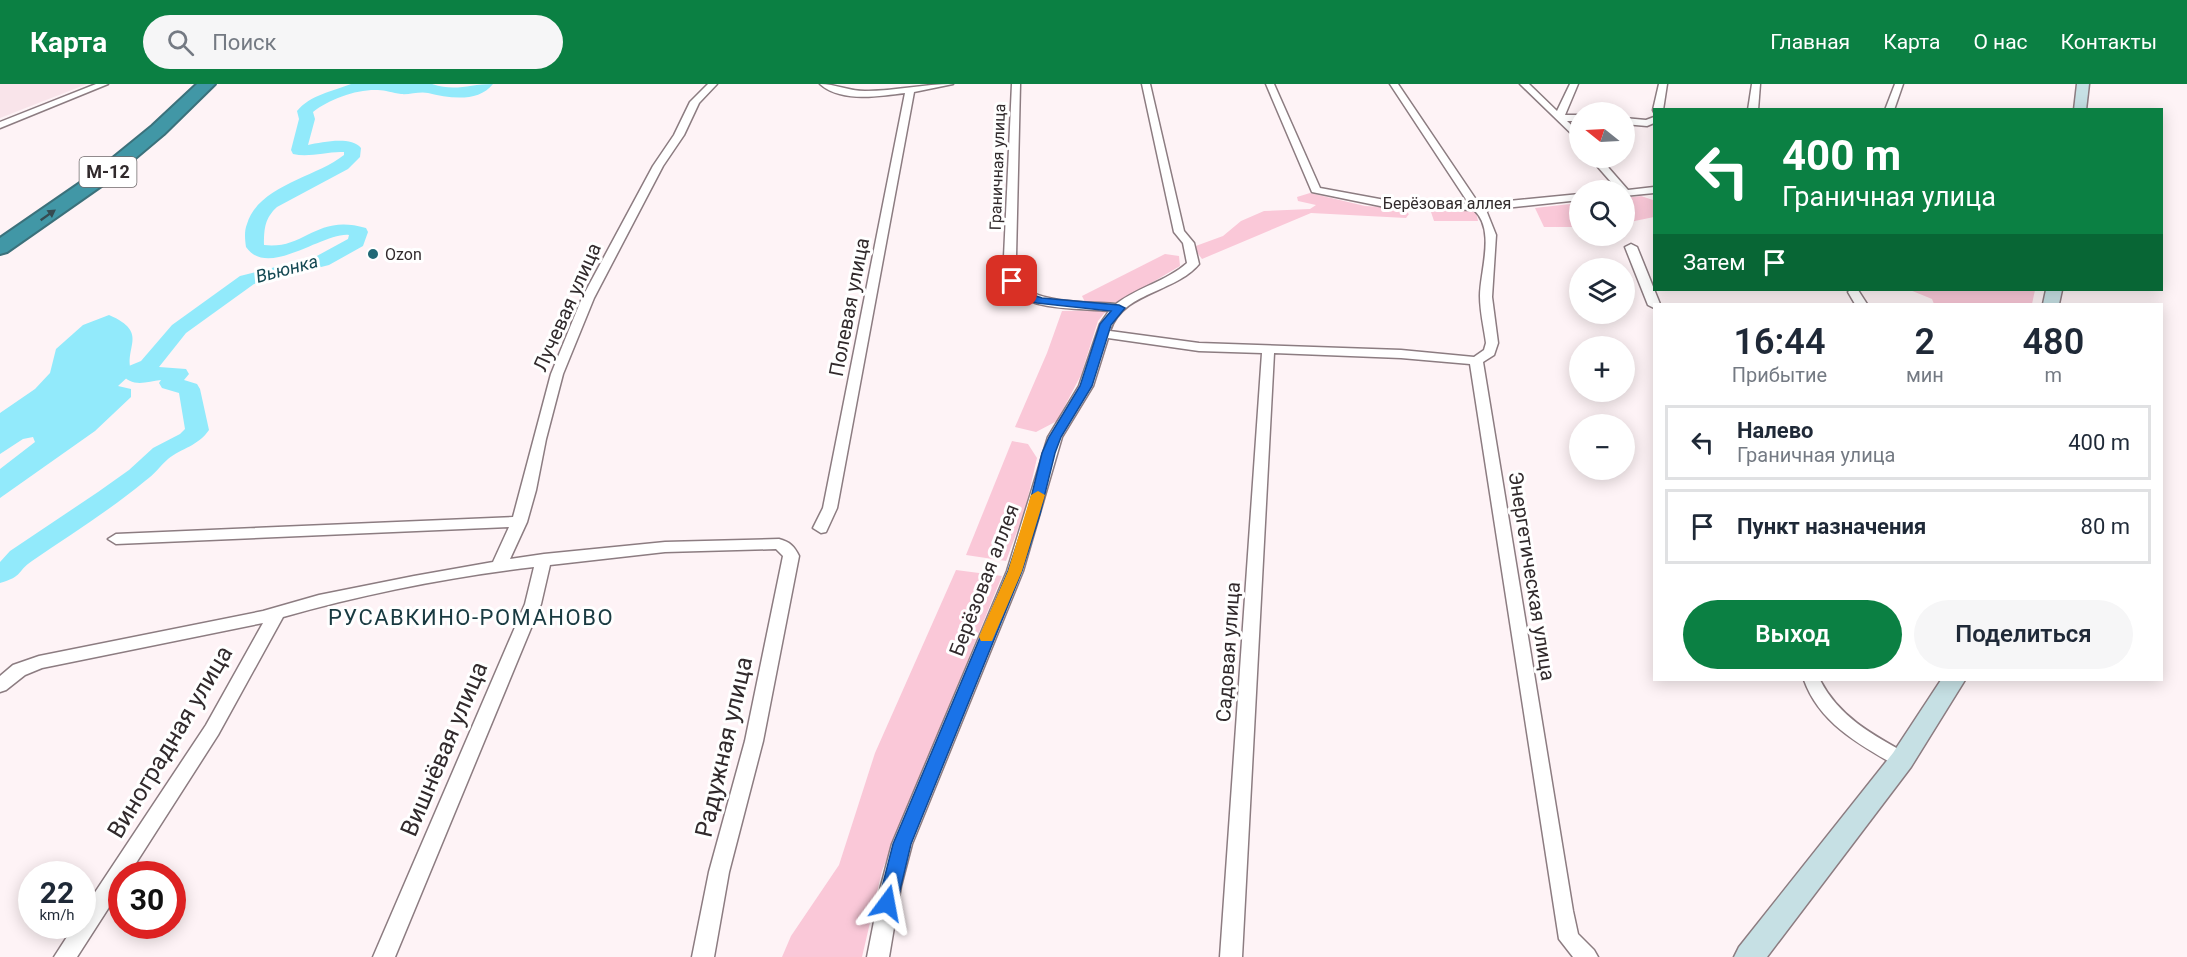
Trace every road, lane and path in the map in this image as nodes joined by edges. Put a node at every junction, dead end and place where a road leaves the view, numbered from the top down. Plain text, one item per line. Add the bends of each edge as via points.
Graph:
1 (105, 84) edge
2 (188, 84) edge
3 (207, 84) edge
4 (713, 84) edge
5 (824, 84) edge
6 (949, 84) edge
7 (1016, 84) edge
8 (1146, 84) edge
9 (1270, 84) edge
10 (1394, 84) edge
11 (1524, 84) edge
12 (1574, 84) edge
13 (1663, 84) edge
14 (1756, 84) edge
15 (1899, 84) edge
16 (2084, 84) edge
17 (910, 91) junction
18 (1658, 108) edge
19 (1753, 108) edge
20 (1890, 108) edge
21 (2080, 108) edge
22 (1559, 118) junction
23 (1569, 118) edge
24 (1653, 120) edge
25 (1635, 122) edge
26 (0, 125) edge
27 (1569, 128) edge
28 (1604, 168) edge
29 (1614, 180) edge
30 (1653, 190) edge
31 (1635, 191) edge
32 (1569, 198) edge
33 (1476, 207) junction
34 (0, 231) edge
35 (1631, 247) dead end
36 (0, 248) edge
37 (1854, 292) dead end
38 (1653, 303) edge
39 (1860, 303) edge
40 (1119, 308) junction
41 (1103, 334) junction
42 (1268, 350) junction
43 (1476, 361) junction
44 (519, 522) junction
45 (821, 528) dead end
46 (116, 539) dead end
47 (544, 559) junction
48 (499, 566) junction
49 (277, 614) junction
50 (1812, 681) edge
51 (1952, 681) edge
52 (0, 686) edge
53 (1902, 760) junction
54 (65, 957) edge
55 (384, 957) edge
56 (703, 957) edge
57 (878, 957) edge
58 (1231, 957) edge
59 (1587, 957) edge
60 (1749, 957) edge

1 - 26 street
2 - 34 highway, М-12 via 121,142
36 -> 3 highway, М-12 via 100,178
4 - 44 street, Лучевая улица via 695,102 588,298 557,374
5 - 17 street via 844,92
6 - 17 street
7 - 40 street, Граничная улица via 1012,281 1029,297 1041,301
8 - 40 street, Берёзовая аллея via 1179,232 1188,243 1193,264
9 - 33 street, Берёзовая аллея via 1316,190 1364,202
10 - 33 street
11 - 22 street
12 - 22 street
13 - 18 street
14 - 19 street
15 - 20 street
16 - 21 main road
17 - 45 street, Полевая улица via 830,508
22 - 23 street
22 - 27 street
24 - 25 street
28 - 29 street
30 - 31 street
32 - 33 street, Берёзовая аллея
33 - 43 street via 1483,213 1491,235 1486,297 1492,343 1490,352
35 - 38 street
37 - 39 street
40 - 41 street, Берёзовая аллея
41 - 42 street via 1189,346
41 - 57 street, Берёзовая аллея via 1086,386 1048,453 1015,571 902,844
42 - 43 street via 1401,354
42 - 58 street, Садовая улица
43 - 59 street, Энергетическая улица via 1563,911 1569,939
44 - 46 street
44 - 48 street, Лучевая улица
47 - 48 street
47 - 55 street, Вишнёвая улица via 533,604
47 - 56 street, Радужная улица via 665,547 779,544 791,556
48 - 49 street via 319,601
49 - 52 street via 39,662 19,670
49 - 54 street, Виноградная улица via 212,730
50 - 53 street via 1820,700 1833,715
51 - 53 main road
53 - 60 main road

